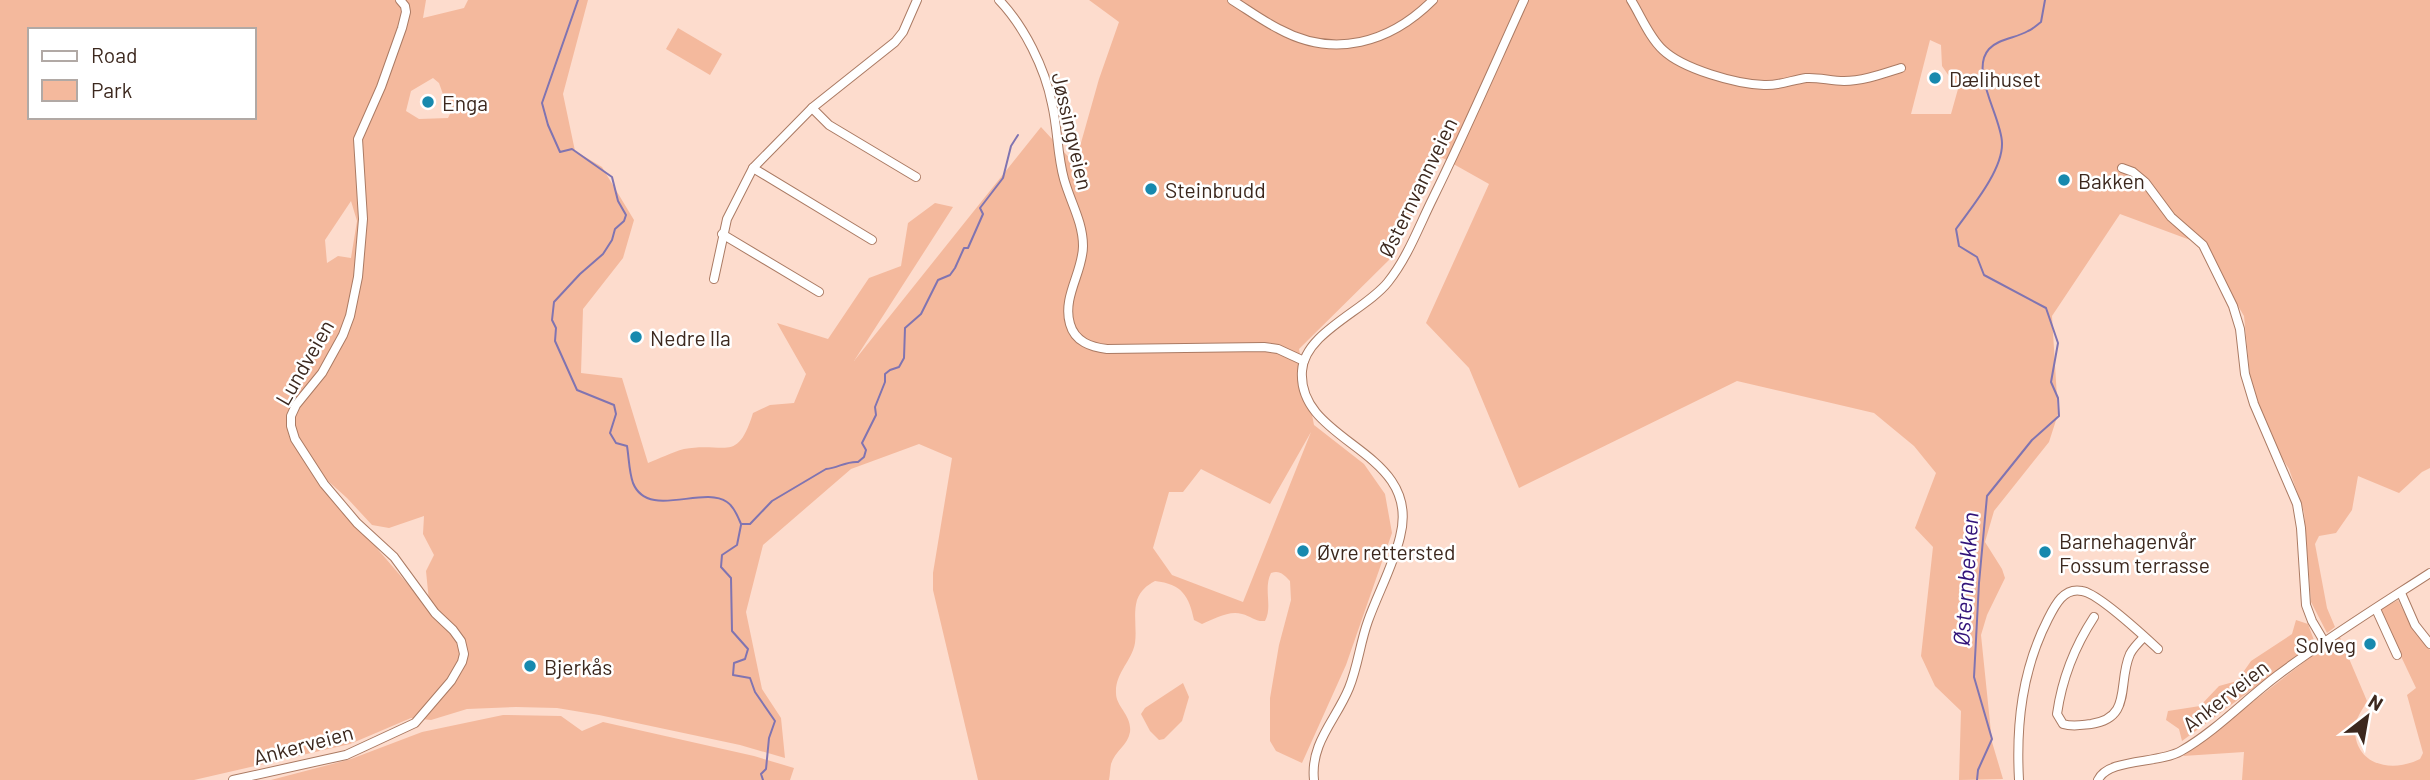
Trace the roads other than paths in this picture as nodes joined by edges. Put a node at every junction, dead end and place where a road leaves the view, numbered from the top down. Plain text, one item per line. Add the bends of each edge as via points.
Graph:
1 (400, 0) edge
2 (917, 0) edge
3 (999, 0) edge
4 (1233, 0) edge
5 (1433, 0) edge
6 (1524, 0) edge
7 (1632, 0) edge
8 (1901, 68) dead end
9 (812, 108) junction
10 (752, 168) junction
11 (2122, 168) dead end
12 (916, 177) dead end
13 (722, 234) junction
14 (872, 240) dead end
15 (714, 279) dead end
16 (819, 292) dead end
17 (1304, 360) junction
18 (2430, 573) edge
19 (2401, 593) junction
20 (2376, 609) junction
21 (2094, 617) dead end
22 (2144, 637) junction
23 (2325, 643) junction
24 (2430, 645) edge
25 (2158, 649) dead end
26 (2397, 654) dead end
27 (419, 720) joint
28 (233, 780) edge
29 (1314, 780) edge
30 (2020, 780) edge
31 (2098, 780) edge

1 - 27 street, Lundveien via 406,12 402,28 358,139 363,219 350,316 323,373 296,405 291,426 324,484 394,557 461,641 464,654 458,670
2 - 9 street via 895,42
3 - 17 street, Jøssingveien via 1020,28 1045,80 1063,177 1083,235 1082,261 1068,313 1076,337 1089,346 1107,349 1265,347
4 - 5 street via 1295,36 1348,44 1392,32
6 - 17 street, Østernvannveien via 1403,260 1381,291 1325,334
7 - 8 street via 1662,50 1688,65 1738,80 1761,85 1808,78 1852,81
9 - 10 street
9 - 12 street via 829,125
10 - 13 street
10 - 14 street
11 - 23 street via 2140,177 2171,217 2201,243 2229,297 2257,415 2295,497 2306,605
13 - 15 street
13 - 16 street
17 - 29 street via 1302,389 1310,406 1384,470 1403,512 1400,537 1366,624 1350,685 1318,746
18 - 19 street, Ankerveien
19 - 20 street, Ankerveien
19 - 24 street
20 - 23 street, Ankerveien
20 - 26 street
21 - 22 street via 2064,681 2057,714 2063,724 2103,722 2113,717 2129,655
22 - 25 street
22 - 30 street via 2085,591 2071,592 2059,600 2035,648 2023,691
23 - 31 street, Ankerveien via 2182,750 2110,768
27 - 28 street, Ankerveien via 346,755

